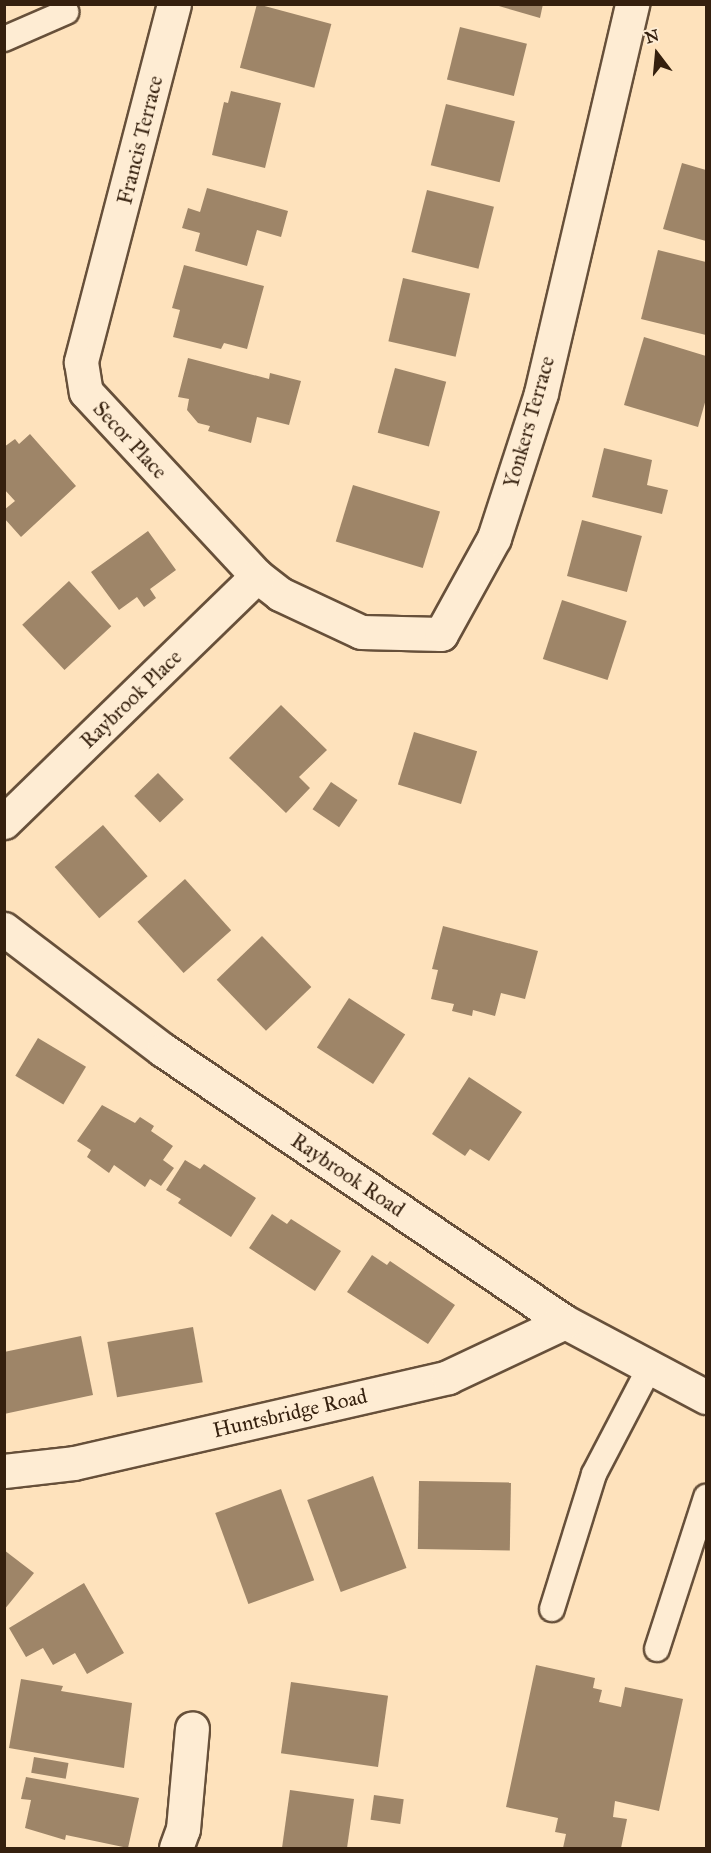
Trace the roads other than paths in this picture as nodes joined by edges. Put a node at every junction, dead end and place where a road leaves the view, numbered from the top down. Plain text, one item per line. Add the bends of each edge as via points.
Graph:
1 (174, 4) edge
2 (632, 4) edge
3 (66, 12) dead end
4 (4, 39) edge
5 (105, 275) joint
6 (257, 576) junction
7 (4, 822) edge
8 (4, 929) edge
9 (566, 1322) junction
10 (650, 1367) junction
11 (706, 1397) edge
12 (4, 1472) edge
13 (706, 1497) edge
14 (552, 1610) dead end
15 (657, 1649) dead end
16 (192, 1728) dead end
17 (176, 1848) edge

1 - 5 street, Francis Terrace
2 - 6 street, Yonkers Terrace via 541,393 494,538 441,634 362,632 280,594
3 - 4 lane
5 - 6 street, Secor Place via 81,362 86,392
6 - 7 street, Raybrook Place
8 - 9 street, Raybrook Road via 163,1050
9 - 10 street, Raybrook Road
9 - 12 street, Huntsbridge Road via 448,1377 74,1463
10 - 11 street, Raybrook Road
10 - 14 lane via 594,1474
13 - 15 lane
16 - 17 street via 183,1828

